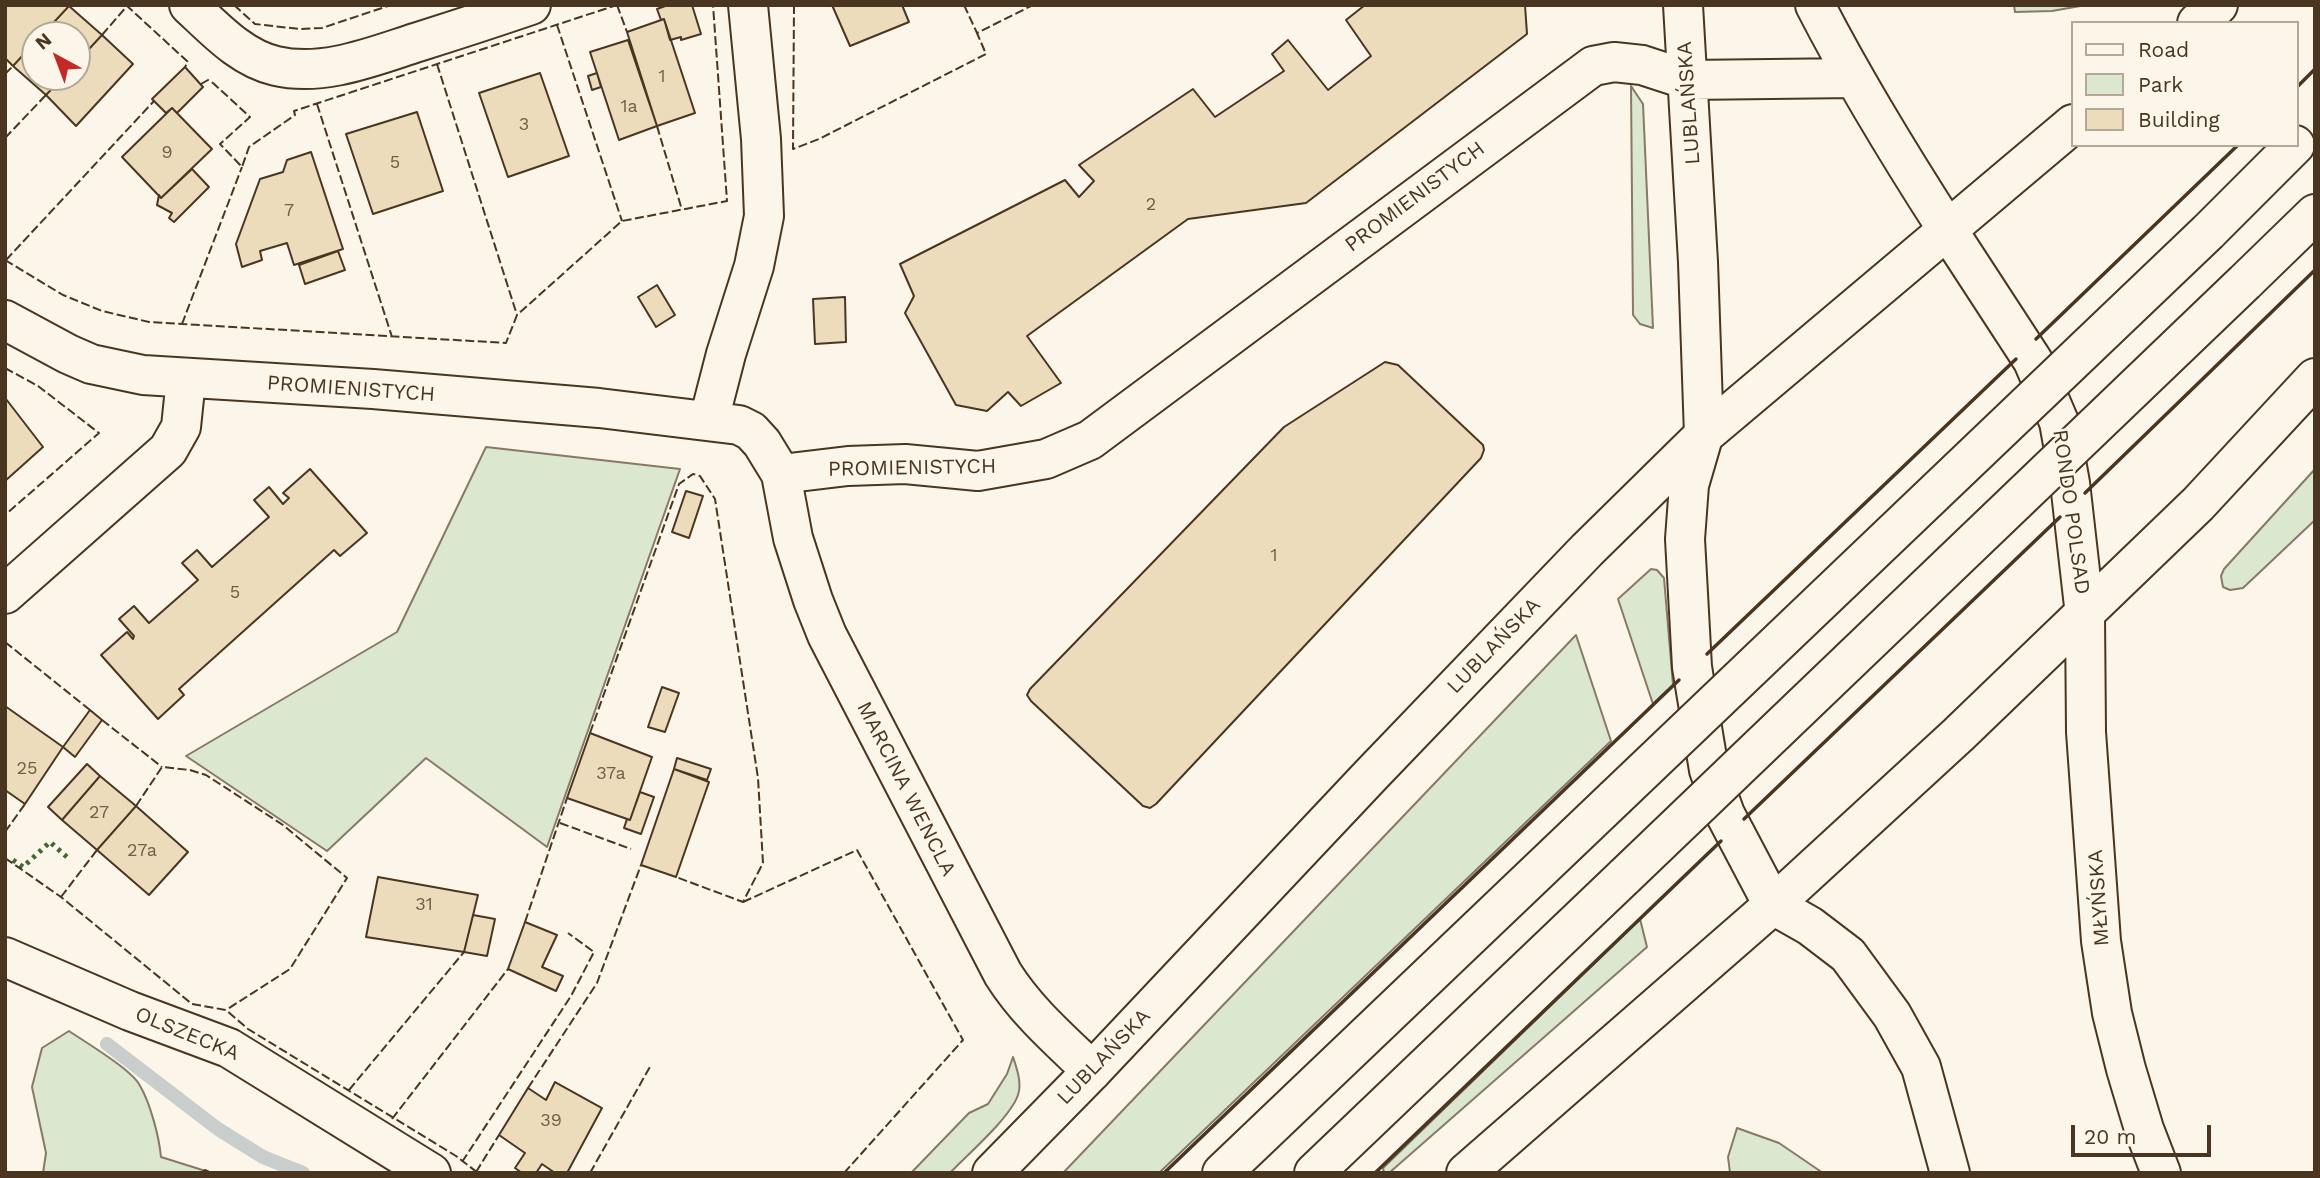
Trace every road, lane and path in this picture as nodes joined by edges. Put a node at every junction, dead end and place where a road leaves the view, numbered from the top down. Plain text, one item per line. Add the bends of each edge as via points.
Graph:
1 (189, 5) edge
2 (531, 5) edge
3 (748, 5) edge
4 (1683, 5) edge
5 (1815, 5) edge
6 (2218, 5) edge
7 (2199, 21) edge
8 (1853, 78) junction
9 (1688, 80) junction
10 (2072, 125) edge
11 (2315, 125) edge
12 (2299, 141) edge
13 (2293, 147) edge
14 (2315, 214) edge
15 (1947, 229) junction
16 (5, 320) edge
17 (2315, 377) edge
18 (186, 379) junction
19 (709, 420) junction
20 (1704, 435) junction
21 (781, 474) junction
22 (5, 594) edge
23 (2085, 615) junction
24 (1773, 905) junction
25 (5, 957) edge
26 (1092, 1071) junction
27 (431, 1173) edge
28 (992, 1173) edge
29 (1222, 1173) edge
30 (1314, 1173) edge
31 (1466, 1173) edge
32 (1950, 1173) edge
33 (2161, 1173) edge

1 - 2 main road via 237,48 257,59 307,69 349,64
3 - 19 main road via 764,216
4 - 9 main road, LUBLAŃSKA
5 - 8 main road
6 - 7 main road
8 - 9 main road, PROMIENISTYCH
8 - 15 main road
9 - 20 main road, LUBLAŃSKA
9 - 21 main road, PROMIENISTYCH via 1642,65 1614,62 1593,66 1090,440 1046,459 978,471 905,464
10 - 15 main road
11 - 12 main road
13 - 29 main road, bridge
14 - 30 main road, bridge
15 - 20 main road
15 - 23 main road, RONDO POLSAD via 2033,360 2059,422
16 - 18 main road, PROMIENISTYCH via 91,364
17 - 23 main road via 2198,504
18 - 19 main road, PROMIENISTYCH via 373,388
18 - 22 main road via 181,427 169,450
19 - 21 main road, PROMIENISTYCH via 751,431
20 - 24 main road via 1689,485 1685,539 1692,667 1709,770 1725,814
20 - 26 main road, LUBLAŃSKA via 1370,775
21 - 26 main road, MARCINA WENCLA via 793,538 818,611 931,838 1017,996
23 - 24 main road, RONDO POLSAD
23 - 33 main road, MŁYŃSKA via 2086,732 2101,941 2126,1069
24 - 31 main road
24 - 32 main road via 1848,955 1892,1015 1921,1067
25 - 27 main road, OLSZECKA via 229,1048
26 - 28 main road, LUBLAŃSKA

